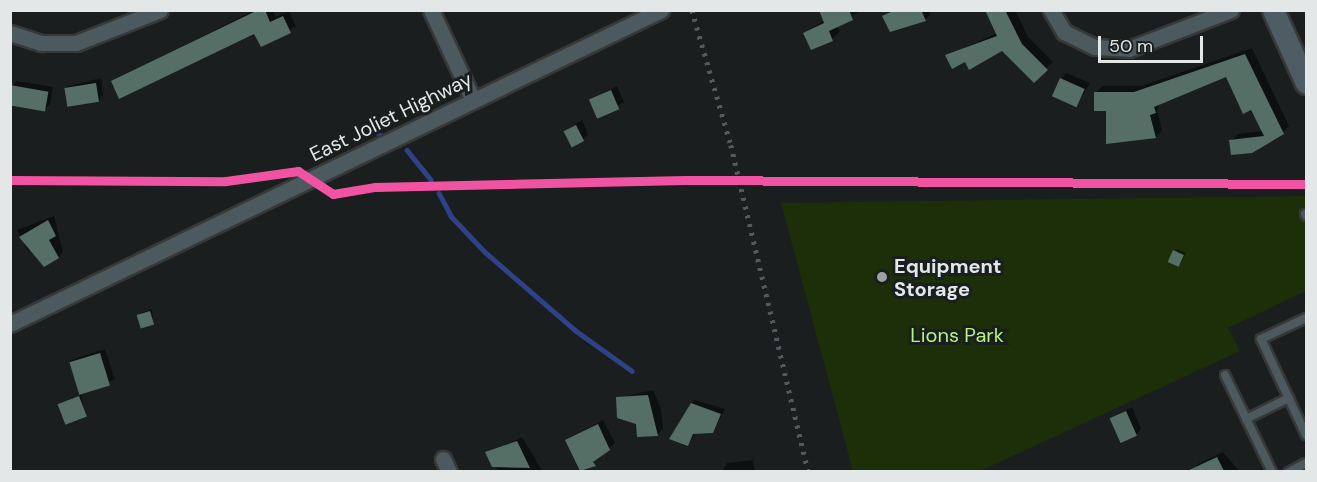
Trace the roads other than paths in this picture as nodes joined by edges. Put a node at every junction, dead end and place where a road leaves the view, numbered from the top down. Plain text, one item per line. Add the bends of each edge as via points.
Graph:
1 (160, 10) edge
2 (431, 10) edge
3 (661, 10) edge
4 (1051, 10) edge
5 (1231, 10) edge
6 (1273, 10) edge
7 (10, 33) edge
8 (1306, 83) edge
9 (473, 100) junction
10 (1306, 318) edge
11 (10, 324) edge
12 (1225, 375) dead end
13 (1289, 398) junction
14 (1246, 419) junction
15 (1306, 435) edge
16 (1306, 463) edge
17 (1272, 471) edge
18 (1289, 471) edge

1 - 7 street via 76,43 40,43
2 - 9 street
3 - 9 street, East Joliet Highway
4 - 5 street via 1064,32 1095,47 1129,49
6 - 8 main road
9 - 11 street, East Joliet Highway
10 - 13 lane via 1261,339
12 - 14 lane
13 - 14 lane
13 - 15 lane
14 - 17 lane
16 - 18 lane

